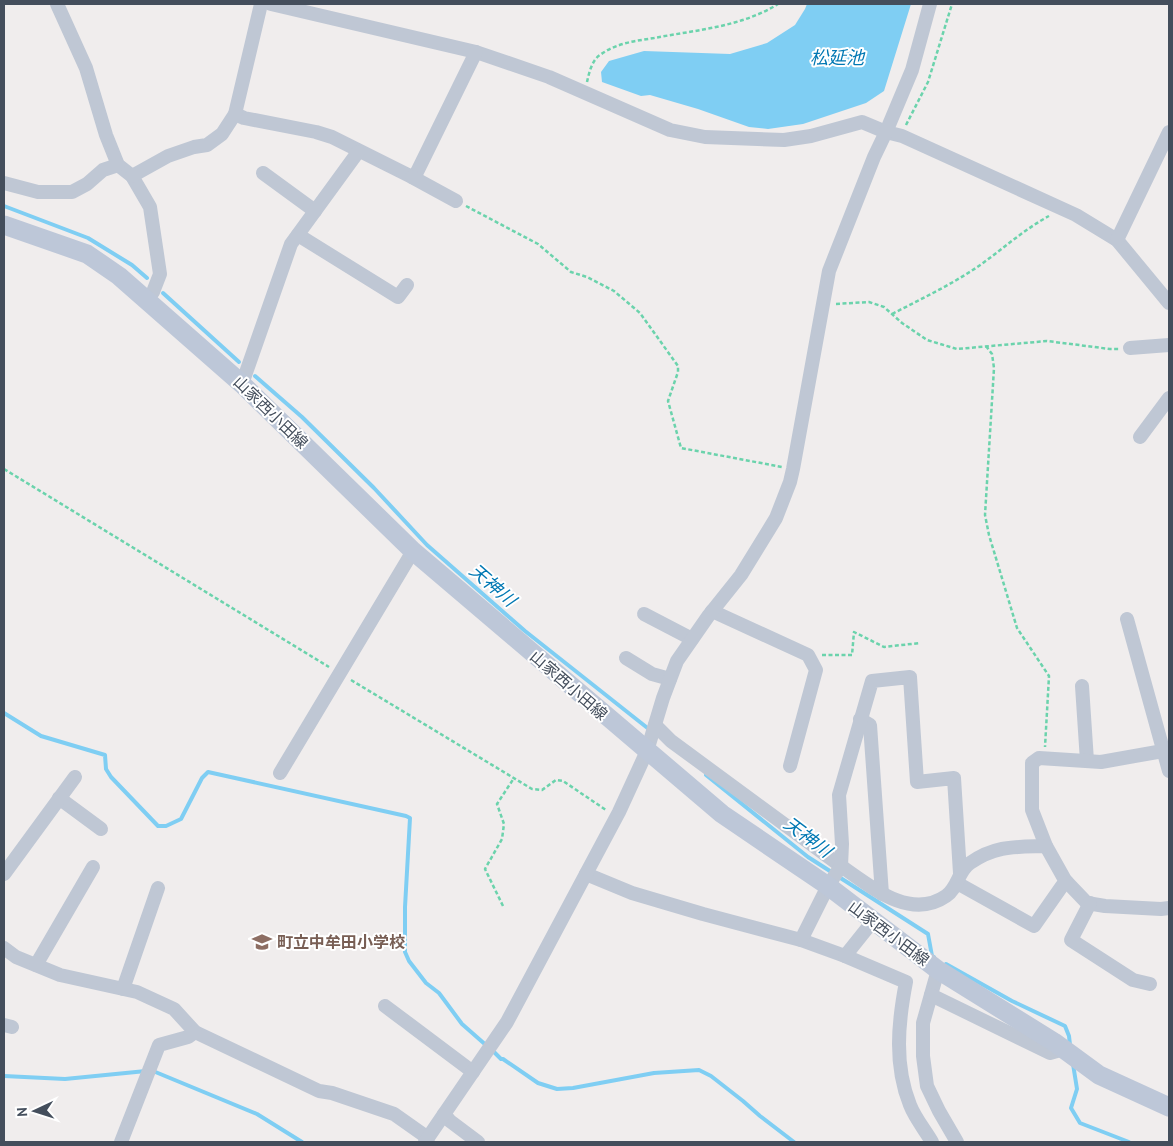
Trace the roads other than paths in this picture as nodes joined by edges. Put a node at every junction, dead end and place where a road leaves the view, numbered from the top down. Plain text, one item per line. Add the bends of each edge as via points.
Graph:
1 (57, 4) edge
2 (261, 4) edge
3 (271, 4) edge
4 (930, 4) edge
5 (476, 52) junction
6 (235, 114) junction
7 (886, 132) junction
8 (1169, 132) edge
9 (358, 152) junction
10 (118, 165) junction
11 (263, 174) dead end
12 (132, 176) junction
13 (412, 177) junction
14 (4, 183) edge
15 (456, 201) road end
16 (315, 211) junction
17 (4, 225) edge
18 (298, 235) junction
19 (1117, 240) junction
20 (407, 285) dead end
21 (147, 300) junction
22 (1169, 303) edge
23 (1169, 345) edge
24 (1130, 348) road end
25 (242, 384) junction
26 (1169, 398) edge
27 (1140, 437) dead end
28 (412, 551) junction
29 (712, 611) junction
30 (644, 614) dead end
31 (1127, 619) dead end
32 (692, 639) junction
33 (626, 658) dead end
34 (670, 679) junction
35 (1082, 686) dead end
36 (860, 719) junction
37 (655, 725) junction
38 (646, 751) junction
39 (1163, 751) junction
40 (1087, 761) junction
41 (790, 766) dead end
42 (1169, 771) edge
43 (280, 773) dead end
44 (75, 777) dead end
45 (59, 798) junction
46 (101, 829) dead end
47 (1046, 846) junction
48 (841, 866) junction
49 (93, 867) dead end
50 (4, 874) edge
51 (586, 874) junction
52 (959, 878) junction
53 (1068, 882) junction
54 (828, 886) junction
55 (158, 888) dead end
56 (882, 894) junction
57 (1090, 903) junction
58 (1169, 908) edge
59 (873, 921) junction
60 (802, 940) junction
61 (4, 948) edge
62 (845, 956) junction
63 (36, 965) junction
64 (938, 970) junction
65 (1150, 984) dead end
66 (123, 989) junction
67 (931, 995) junction
68 (385, 1006) dead end
69 (195, 1032) junction
70 (1064, 1049) junction
71 (473, 1072) junction
72 (1169, 1107) edge
73 (444, 1114) junction
74 (426, 1140) edge
75 (121, 1142) edge
76 (478, 1142) edge
77 (932, 1142) edge
78 (957, 1142) edge

1 - 10 street via 86,68
2 - 6 street
3 - 5 street
4 - 7 street via 912,70
5 - 7 street via 549,78 670,130 706,137 784,140 862,122
5 - 13 street
6 - 9 street via 316,132
6 - 12 street via 222,134 207,145 168,156
7 - 19 street via 902,136 1063,208
7 - 29 street via 830,271 790,482 776,518 741,575
8 - 19 street
9 - 13 street
9 - 16 street
10 - 12 street
10 - 14 street via 103,170 72,192 38,192
11 - 16 street
12 - 21 street via 150,207 160,274
13 - 15 street
16 - 18 street
17 - 21 main road, 山家西小田線 via 87,254
18 - 20 street via 398,298
18 - 25 street via 291,244
19 - 22 street
21 - 25 main road, 山家西小田線
23 - 24 street
25 - 28 main road, 山家西小田線
26 - 27 street
28 - 38 main road, 山家西小田線
28 - 43 street
29 - 32 street
29 - 41 street via 808,655 816,670
30 - 32 street
31 - 39 street
32 - 34 street via 677,661
33 - 34 street via 652,674
34 - 37 street
35 - 40 street
36 - 48 street via 839,795
36 - 52 street via 872,681 910,677 918,782 954,778
36 - 56 street via 870,725
37 - 38 street
37 - 48 street via 671,741
38 - 51 street
38 - 54 main road, 山家西小田線 via 722,814
39 - 40 street via 1101,762
39 - 42 street
40 - 47 street via 1039,758 1032,763 1032,810
44 - 45 street
45 - 46 street
45 - 50 street
47 - 52 street via 996,849 969,864
47 - 53 street
48 - 54 street
48 - 56 street
49 - 63 street
51 - 60 street via 668,904
51 - 71 street via 507,1022
52 - 53 street via 1034,926
52 - 56 street via 947,896 929,905 902,903
53 - 57 street
54 - 59 main road, 山家西小田線
54 - 60 street
55 - 66 street
57 - 58 street
57 - 65 street via 1071,940 1133,980
59 - 62 street
59 - 64 main road, 山家西小田線
60 - 62 street
61 - 63 street
62 - 77 street via 906,982 899,1049 903,1083 911,1107
63 - 66 street via 60,975
64 - 67 street
64 - 70 main road, 山家西小田線
66 - 69 street via 174,1009
67 - 70 street via 1050,1053
67 - 78 street via 923,1023 927,1086
68 - 71 street
69 - 74 street via 319,1090 394,1114
69 - 75 street via 158,1045
70 - 72 main road, 山家西小田線 via 1099,1075
71 - 73 street
73 - 74 street
73 - 76 street

